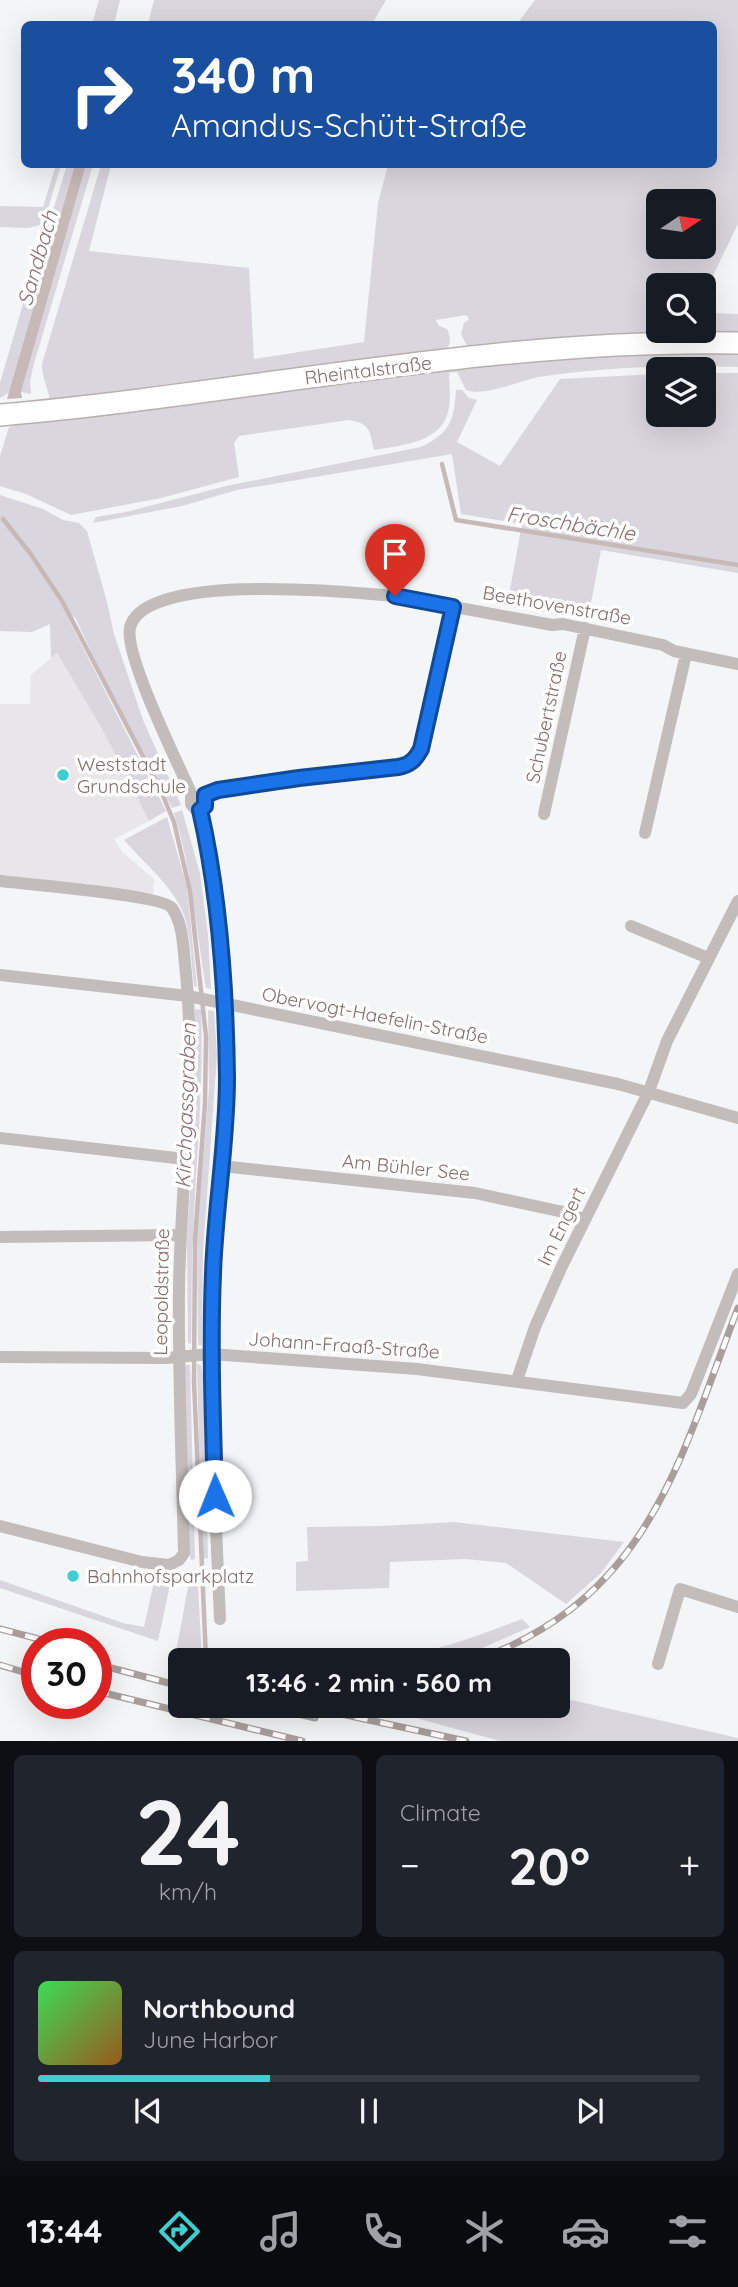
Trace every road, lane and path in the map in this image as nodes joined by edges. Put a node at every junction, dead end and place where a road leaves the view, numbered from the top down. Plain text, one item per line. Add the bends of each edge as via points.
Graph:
1 (738, 344) edge
2 (11, 414) edge
3 (453, 607) junction
4 (585, 628) junction
5 (686, 654) junction
6 (738, 664) edge
7 (191, 793) junction
8 (205, 795) junction
9 (200, 810) junction
10 (544, 814) dead end
11 (645, 833) dead end
12 (0, 881) edge
13 (738, 901) edge
14 (631, 926) dead end
15 (708, 958) junction
16 (0, 975) edge
17 (192, 997) junction
18 (219, 1003) junction
19 (649, 1091) junction
20 (738, 1118) edge
21 (0, 1138) edge
22 (185, 1159) junction
23 (221, 1166) junction
24 (585, 1220) junction
25 (181, 1235) junction
26 (0, 1237) edge
27 (738, 1274) edge
28 (207, 1354) junction
29 (182, 1356) junction
30 (0, 1357) edge
31 (517, 1380) junction
32 (0, 1526) edge
33 (738, 1607) edge
34 (220, 1619) dead end
35 (657, 1664) dead end

1 - 2 main road, Rheintalstraße via 589,348 459,359
3 - 4 street, Beethovenstraße
3 - 7 street, Beethovenstraße via 373,594 219,590 187,594 143,609 130,629 135,659
3 - 8 street via 421,749 408,765
4 - 5 street, Beethovenstraße
4 - 10 street, Schubertstraße
5 - 6 street, Beethovenstraße
5 - 11 street
7 - 8 street
7 - 9 street via 192,807
8 - 9 street
9 - 18 street via 216,894
12 - 17 street, Leopoldstraße via 123,895 171,906 180,928
13 - 15 street
14 - 15 street
15 - 19 street via 667,1041
16 - 17 street, Obervogt-Haefelin-Straße
17 - 18 street, Obervogt-Haefelin-Straße
17 - 22 street, Leopoldstraße
18 - 19 street, Obervogt-Haefelin-Straße
18 - 23 street via 227,1080
19 - 20 street, Obervogt-Haefelin-Straße
19 - 24 street, Im Engert
21 - 22 street
22 - 25 street, Leopoldstraße
23 - 24 street, Am Bühler See via 475,1193
23 - 28 street
24 - 31 street, Im Engert
25 - 26 street
25 - 29 street, Leopoldstraße
27 - 31 street, Johann-Fraaß-Straße via 691,1394 683,1403
28 - 29 street, Johann-Fraaß-Straße
28 - 31 street, Johann-Fraaß-Straße
28 - 34 street
29 - 30 street, Johann-Fraaß-Straße
29 - 32 street, Leopoldstraße via 184,1553 179,1560 169,1565 142,1562
33 - 35 street via 680,1589

